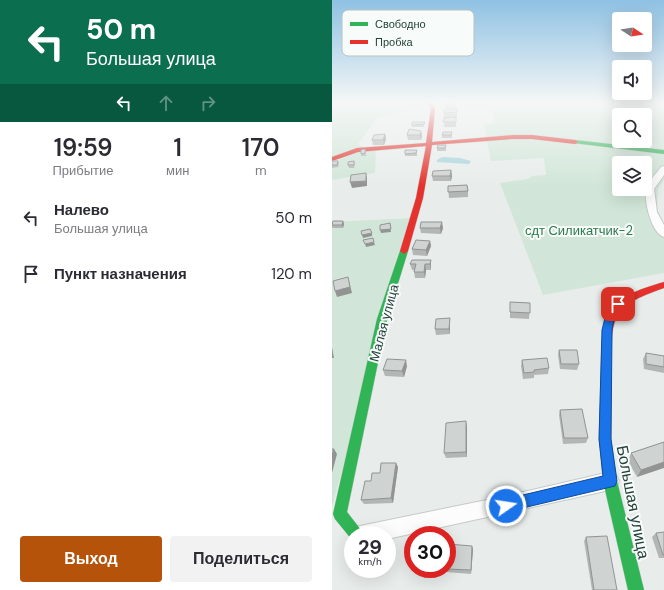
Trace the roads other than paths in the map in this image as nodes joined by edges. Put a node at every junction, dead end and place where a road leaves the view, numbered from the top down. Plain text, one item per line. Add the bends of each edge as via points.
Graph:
1 (430, 131) edge
2 (430, 144) junction
3 (664, 152) edge
4 (332, 159) edge
5 (664, 169) edge
6 (664, 234) edge
7 (664, 285) edge
8 (610, 481) junction
9 (349, 526) edge
10 (396, 528) edge
11 (636, 590) edge

1 - 2 street, Малая улица
2 - 3 street via 532,137
2 - 4 street via 357,150
2 - 9 street, Малая улица via 417,213 382,318 340,514
5 - 6 street via 650,189 652,212
7 - 8 street, Большая улица via 633,294 618,304 609,318 605,439
8 - 10 street via 506,506
8 - 11 street, Большая улица

